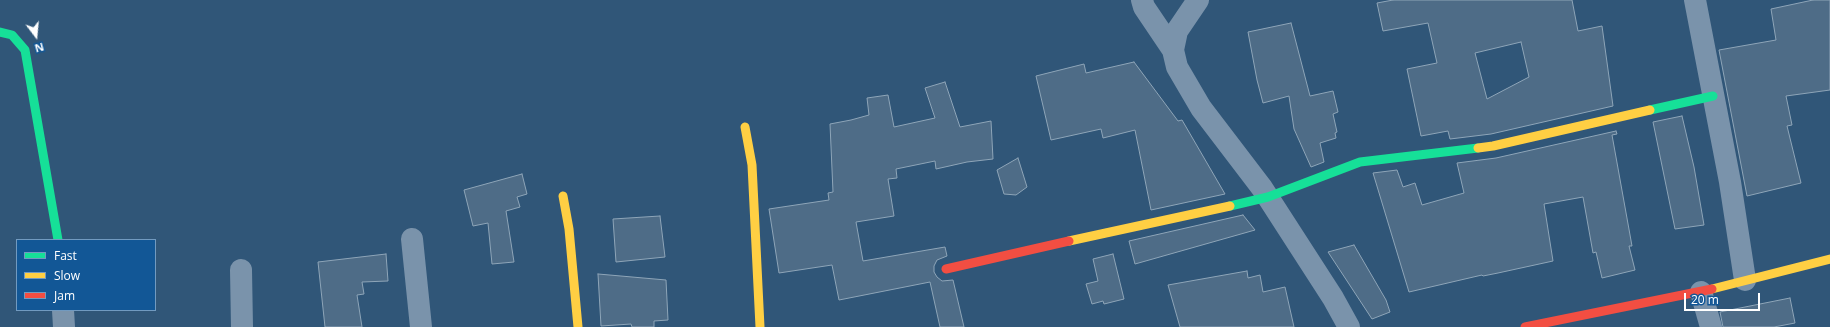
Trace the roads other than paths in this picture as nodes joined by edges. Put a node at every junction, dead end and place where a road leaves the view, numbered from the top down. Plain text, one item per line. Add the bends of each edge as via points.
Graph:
1 (1198, 0) edge
2 (1695, 0) edge
3 (1142, 2) edge
4 (0, 32) edge
5 (1173, 50) junction
6 (1713, 96) junction
7 (745, 127) dead end
8 (563, 196) dead end
9 (1268, 197) junction
10 (58, 239) edge
11 (412, 239) dead end
12 (1830, 259) edge
13 (946, 269) dead end
14 (241, 270) dead end
15 (1745, 280) junction
16 (1701, 292) junction
17 (63, 311) edge
18 (64, 327) edge
19 (242, 327) edge
20 (421, 327) edge
21 (578, 327) edge
22 (760, 327) edge
23 (1349, 327) edge
24 (1529, 327) edge
25 (1711, 327) edge

1 - 5 street via 1177,31
2 - 6 street
3 - 5 street
4 - 10 street via 12,35 25,50
5 - 9 street via 1177,67 1201,108
6 - 9 street via 1493,146 1360,162
6 - 15 street via 1730,182
7 - 22 street via 752,165
8 - 21 street via 569,229
9 - 13 street
9 - 23 street
11 - 20 street
12 - 15 street
14 - 19 street
15 - 16 street
16 - 24 street
16 - 25 street
17 - 18 street

